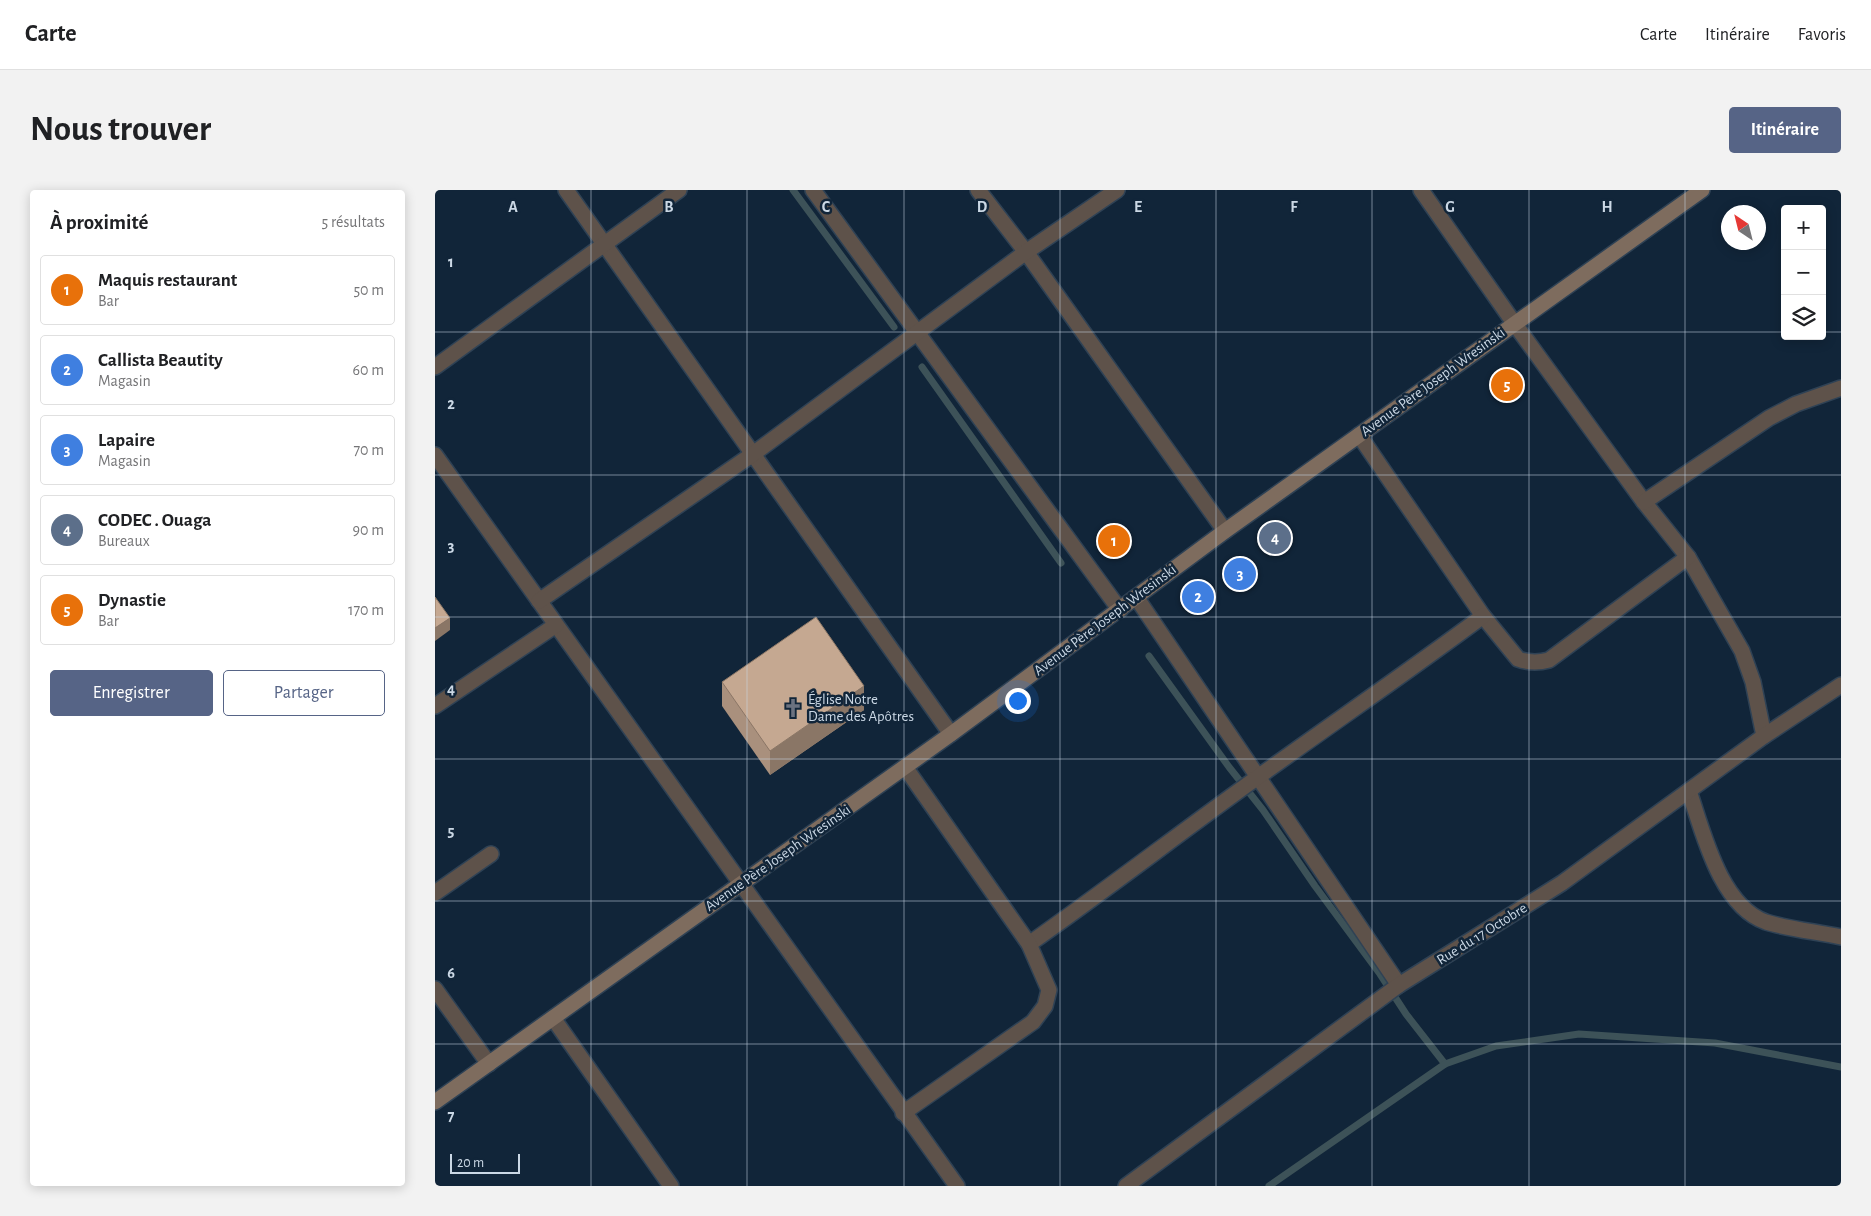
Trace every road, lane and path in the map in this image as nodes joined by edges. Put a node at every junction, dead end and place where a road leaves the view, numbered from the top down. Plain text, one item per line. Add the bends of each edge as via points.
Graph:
1 (566, 190) edge
2 (679, 190) edge
3 (813, 190) edge
4 (978, 190) edge
5 (1117, 190) edge
6 (1421, 190) edge
7 (1703, 190) edge
8 (605, 245) junction
9 (1026, 252) junction
10 (1514, 324) junction
11 (916, 332) junction
12 (435, 367) edge
13 (1841, 388) edge
14 (1359, 434) junction
15 (753, 454) junction
16 (435, 455) edge
17 (1644, 502) junction
18 (1225, 532) junction
19 (1688, 557) junction
20 (1136, 596) junction
21 (539, 601) junction
22 (1120, 610) junction
23 (1483, 616) junction
24 (556, 625) junction
25 (1841, 685) edge
26 (435, 706) edge
27 (951, 734) junction
28 (1764, 736) junction
29 (905, 767) junction
30 (1258, 777) junction
31 (1689, 791) junction
32 (491, 854) dead end
33 (741, 884) junction
34 (435, 893) edge
35 (1841, 937) edge
36 (1029, 944) junction
37 (1399, 985) junction
38 (435, 989) edge
39 (553, 1018) junction
40 (489, 1064) junction
41 (435, 1102) edge
42 (903, 1113) junction
43 (671, 1186) edge
44 (957, 1186) edge
45 (1126, 1186) edge

1 - 8 street
2 - 8 street
3 - 11 street
4 - 9 street
5 - 9 street
6 - 10 street
7 - 10 street, Avenue Père Joseph Wresinski
8 - 12 street
8 - 15 street
9 - 11 street
9 - 18 street
10 - 14 street, Avenue Père Joseph Wresinski
10 - 17 street
11 - 15 street
11 - 22 street
13 - 17 street via 1796,404 1769,418
14 - 18 street, Avenue Père Joseph Wresinski
14 - 23 street
15 - 21 street
15 - 27 street
16 - 21 street
17 - 19 street
18 - 20 street, Avenue Père Joseph Wresinski
19 - 23 street via 1549,660 1537,663 1518,659
19 - 28 street via 1742,651 1753,682
20 - 22 street, Avenue Père Joseph Wresinski
20 - 30 street
21 - 24 street
22 - 27 street, Avenue Père Joseph Wresinski
23 - 30 street
24 - 26 street
24 - 33 street
25 - 28 street, Rue du 17 Octobre
27 - 29 street, Avenue Père Joseph Wresinski
28 - 31 street, Rue du 17 Octobre
29 - 33 street, Avenue Père Joseph Wresinski
29 - 36 street
30 - 36 street
30 - 37 street
31 - 35 street via 1713,859 1735,898 1750,913 1766,921
31 - 37 street, Rue du 17 Octobre via 1562,884
32 - 34 street
33 - 39 street, Avenue Père Joseph Wresinski
33 - 42 street
36 - 42 street via 1049,990 1045,1006 1033,1022
37 - 45 street, Rue du 17 Octobre
38 - 40 street
39 - 40 street, Avenue Père Joseph Wresinski
39 - 43 street
40 - 41 street, Avenue Père Joseph Wresinski
42 - 44 street

